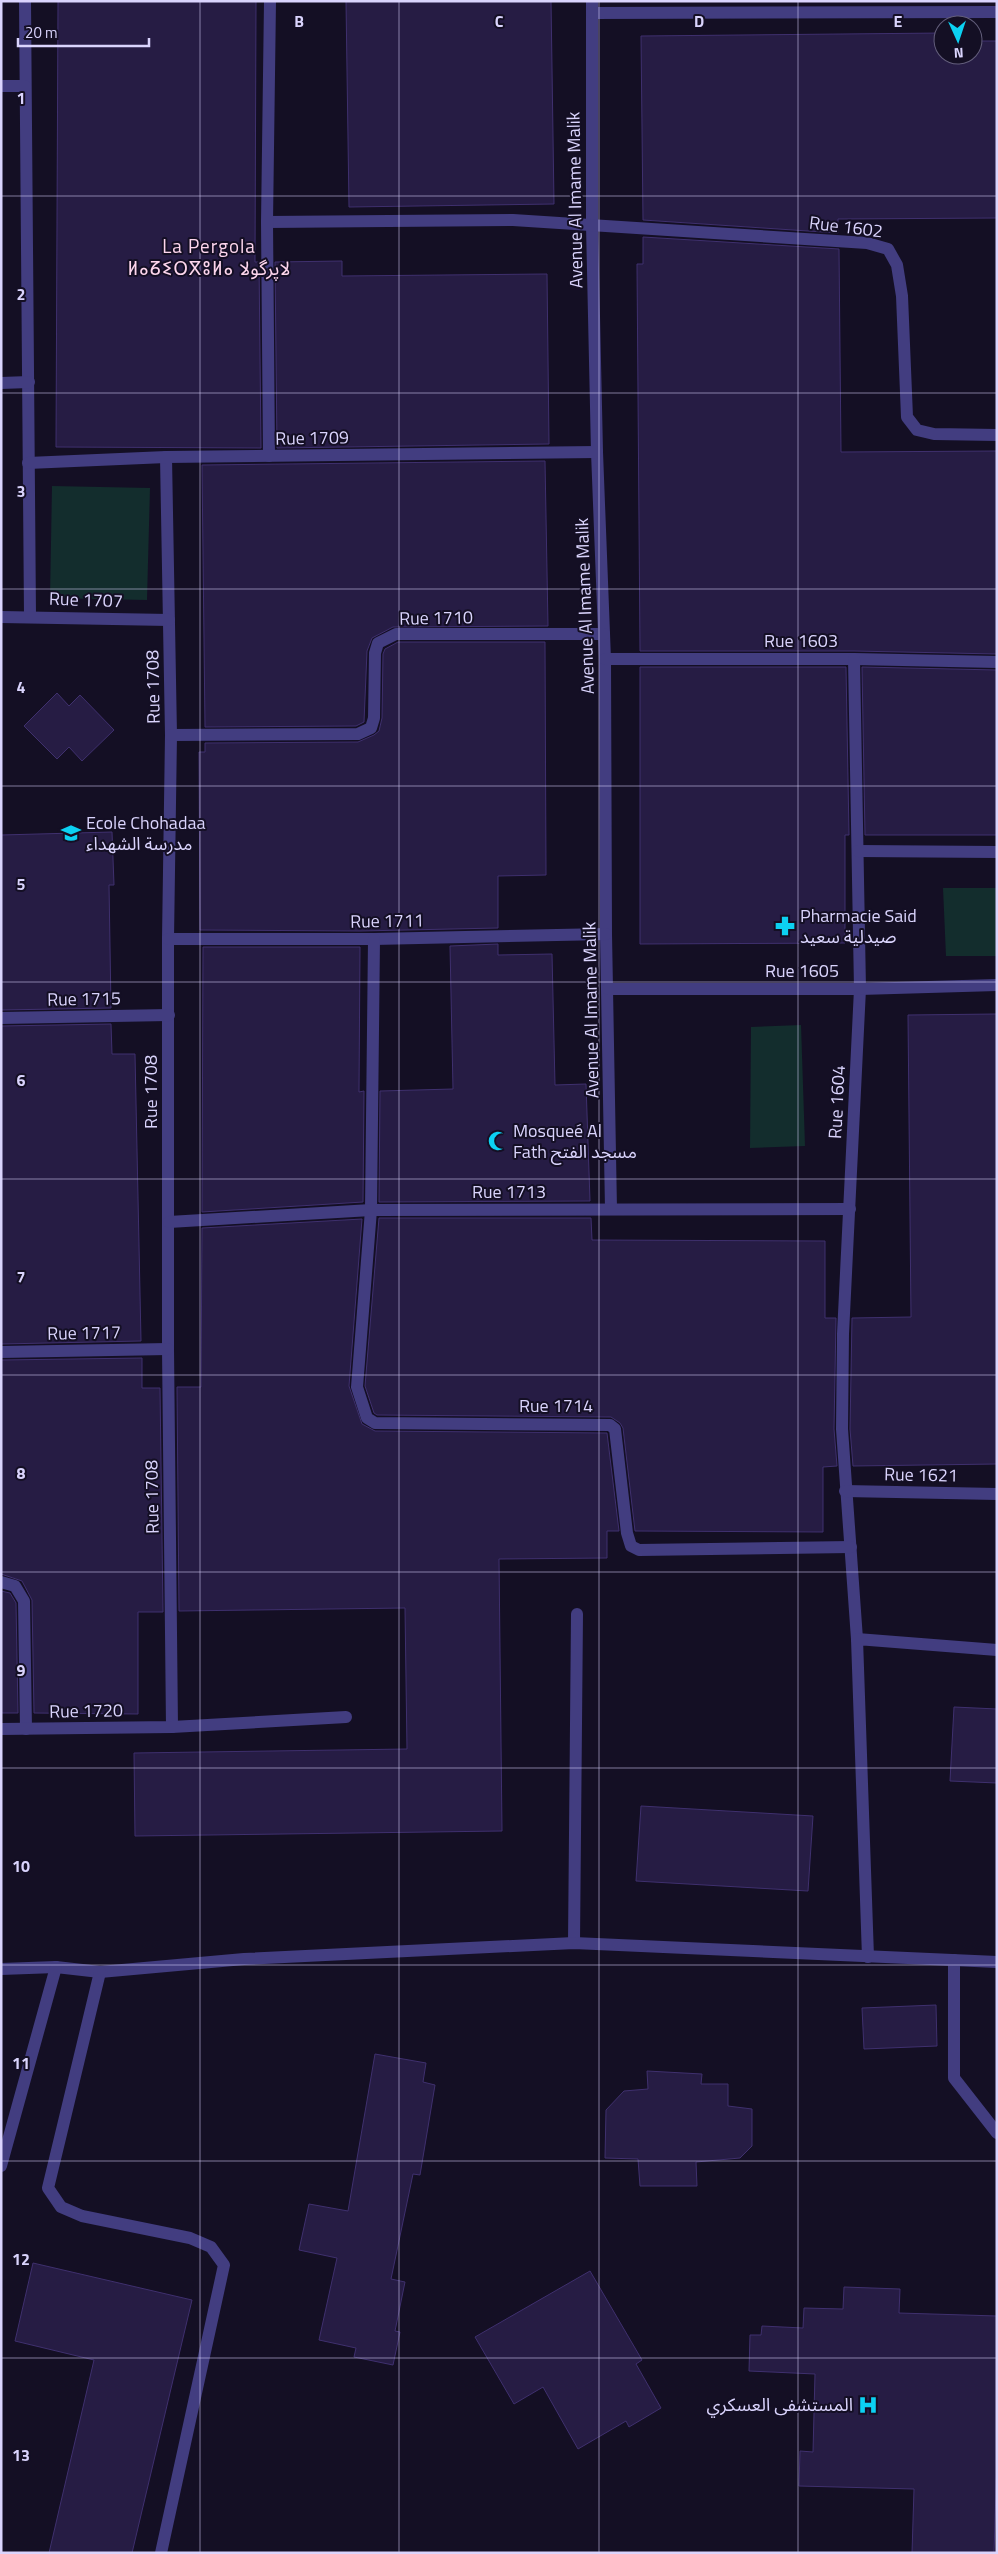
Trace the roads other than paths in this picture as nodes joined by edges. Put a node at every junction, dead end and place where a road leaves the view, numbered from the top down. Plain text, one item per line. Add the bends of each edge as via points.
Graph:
1 (25, 1) edge
2 (270, 1) edge
3 (592, 7) edge
4 (997, 12) edge
5 (1, 86) edge
6 (26, 86) junction
7 (267, 222) junction
8 (592, 225) junction
9 (1, 382) edge
10 (29, 382) junction
11 (997, 435) edge
12 (597, 452) junction
13 (269, 456) junction
14 (166, 457) junction
15 (28, 463) junction
16 (1, 616) edge
17 (30, 616) junction
18 (169, 620) junction
19 (604, 634) junction
20 (605, 659) junction
21 (854, 659) junction
22 (997, 662) edge
23 (172, 735) junction
24 (858, 851) junction
25 (997, 852) edge
26 (606, 934) junction
27 (168, 938) junction
28 (374, 939) junction
29 (997, 985) edge
30 (860, 989) junction
31 (608, 990) junction
32 (168, 1015) junction
33 (1, 1018) edge
34 (612, 1209) junction
35 (850, 1209) junction
36 (371, 1210) junction
37 (169, 1222) junction
38 (168, 1349) junction
39 (1, 1352) edge
40 (845, 1492) junction
41 (997, 1494) edge
42 (851, 1547) junction
43 (1, 1582) edge
44 (577, 1614) dead end
45 (857, 1639) junction
46 (997, 1650) edge
47 (346, 1717) dead end
48 (172, 1727) junction
49 (26, 1729) junction
50 (1, 1730) edge
51 (574, 1943) junction
52 (868, 1957) junction
53 (954, 1960) junction
54 (997, 1962) edge
55 (56, 1967) junction
56 (1, 1969) edge
57 (100, 1972) junction
58 (997, 2133) edge
59 (1, 2166) edge
60 (161, 2553) edge

1 - 6 street
2 - 7 street
3 - 4 street
3 - 8 street, Avenue Al Imame Malik
5 - 6 street
6 - 10 street
7 - 8 street, Rue 1602 via 513,220
7 - 13 street
8 - 11 street, Rue 1602 via 867,243 888,249 897,265 902,296 907,417 917,430 934,434
8 - 12 street, Avenue Al Imame Malik
9 - 10 street
10 - 15 street
12 - 13 street, Rue 1709
12 - 19 street, Avenue Al Imame Malik
13 - 14 street, Rue 1709
14 - 15 street, Rue 1709
14 - 18 street, Rue 1708
15 - 17 street
16 - 17 street, Rue 1707
17 - 18 street, Rue 1707
18 - 23 street, Rue 1708
19 - 20 street, Avenue Al Imame Malik
19 - 23 street, Rue 1710 via 396,634 378,643 374,718 370,728 358,734
20 - 21 street, Rue 1603
20 - 26 street, Avenue Al Imame Malik
21 - 22 street, Rue 1603
21 - 24 street, Rue 1604
23 - 27 street, Rue 1708
24 - 25 street
24 - 30 street, Rue 1604
26 - 28 street, Rue 1711
26 - 31 street, Avenue Al Imame Malik
27 - 28 street, Rue 1711
27 - 32 street, Rue 1708
28 - 36 street
29 - 30 street, Rue 1605
30 - 31 street, Rue 1605
30 - 35 street, Rue 1604
31 - 34 street, Avenue Al Imame Malik
32 - 33 street, Rue 1715
32 - 37 street, Rue 1708
34 - 35 street, Rue 1713
34 - 36 street, Rue 1713
35 - 40 street, Rue 1604 via 843,1334
36 - 37 street, Rue 1713
36 - 42 street, Rue 1714 via 357,1387 367,1418 376,1423 610,1425 616,1429 627,1533 631,1546 639,1550
37 - 38 street, Rue 1708
38 - 39 street, Rue 1717
38 - 48 street, Rue 1708
40 - 41 street, Rue 1621
40 - 42 street, Rue 1604
42 - 45 street, Rue 1604
43 - 49 street via 15,1586 24,1601
44 - 51 street
45 - 46 street
45 - 52 street, Rue 1604
47 - 48 street, Rue 1720
48 - 49 street, Rue 1720
49 - 50 street, Rue 1720
51 - 52 street
51 - 57 street via 244,1959
52 - 53 street
53 - 54 street
53 - 58 street via 954,2078
55 - 56 street
55 - 57 street
55 - 59 street
57 - 60 street via 48,2188 61,2207 82,2216 190,2238 211,2247 224,2265

